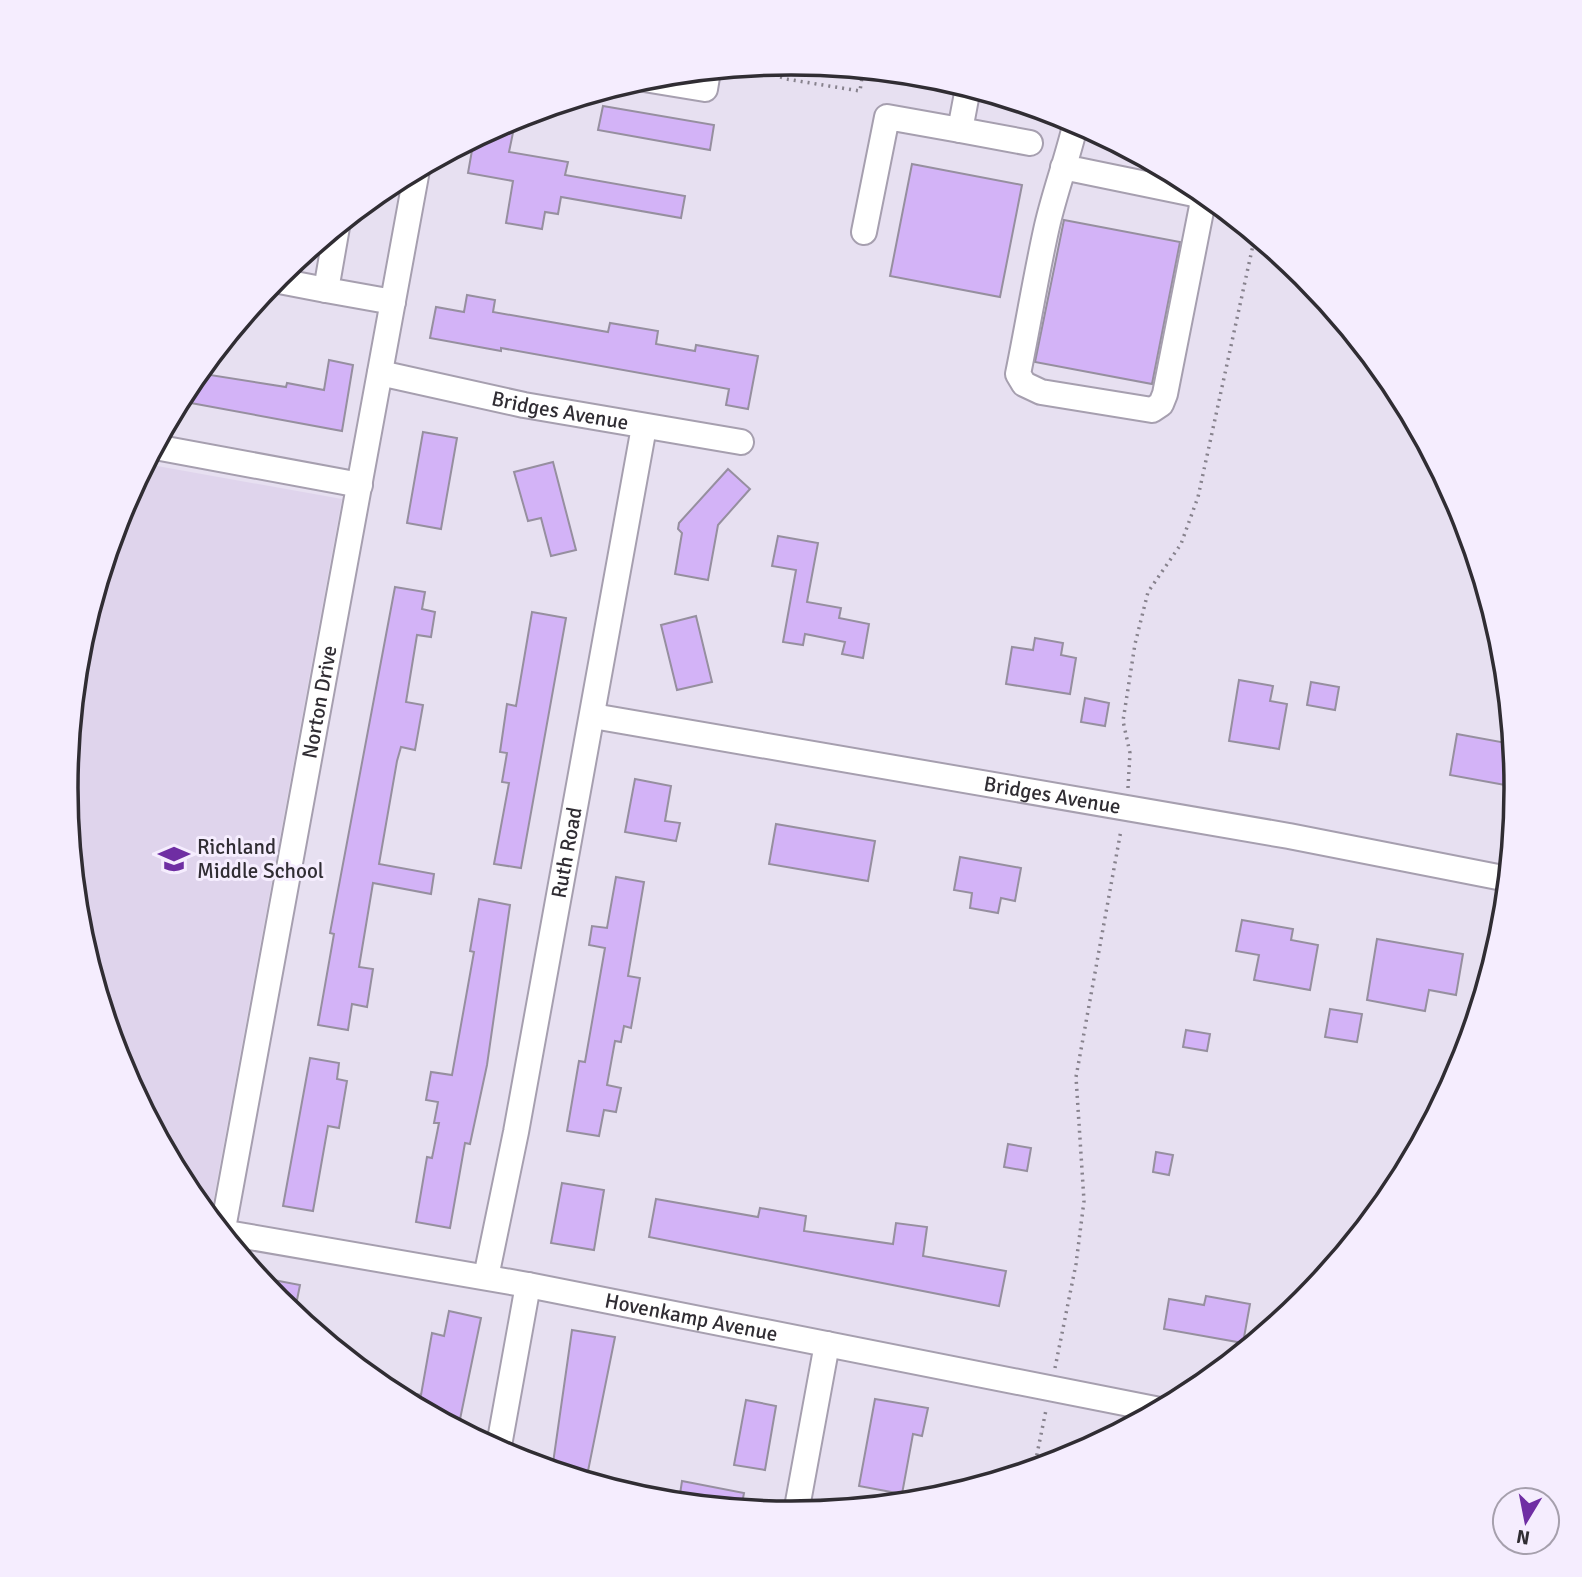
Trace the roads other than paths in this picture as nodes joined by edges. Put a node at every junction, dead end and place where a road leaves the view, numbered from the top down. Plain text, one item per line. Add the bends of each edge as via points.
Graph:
1 (706, 80) edge
2 (678, 85) edge
3 (966, 98) edge
4 (960, 130) junction
5 (1073, 134) edge
6 (1030, 143) dead end
7 (1063, 167) junction
8 (415, 183) edge
9 (1176, 188) edge
10 (1202, 206) edge
11 (864, 232) dead end
12 (335, 241) edge
13 (288, 283) edge
14 (326, 290) junction
15 (393, 302) junction
16 (380, 373) junction
17 (644, 427) junction
18 (741, 442) dead end
19 (164, 449) edge
20 (360, 485) junction
21 (593, 716) junction
22 (1499, 877) edge
23 (224, 1222) edge
24 (235, 1235) edge
25 (486, 1277) junction
26 (528, 1285) junction
27 (827, 1344) junction
28 (1146, 1407) edge
29 (500, 1439) edge
30 (798, 1502) edge

1 - 2 street via 705,89
3 - 4 street
4 - 6 street
4 - 11 street via 887,117
5 - 7 street
7 - 9 street
7 - 10 street via 1018,374 1024,384 1041,392 1152,410 1161,404
8 - 15 street, Norton Drive
12 - 14 street
13 - 14 street
14 - 15 street
15 - 16 street, Norton Drive
16 - 17 street, Bridges Avenue
16 - 20 street, Norton Drive
17 - 18 street, Bridges Avenue
17 - 21 street, Ruth Road
19 - 20 street
20 - 23 street, Norton Drive
21 - 22 street, Bridges Avenue via 1125,807
21 - 25 street, Ruth Road
24 - 25 street, Hovenkamp Avenue
25 - 26 street, Hovenkamp Avenue
26 - 27 street, Hovenkamp Avenue
26 - 29 street
27 - 28 street, Hovenkamp Avenue
27 - 30 street

